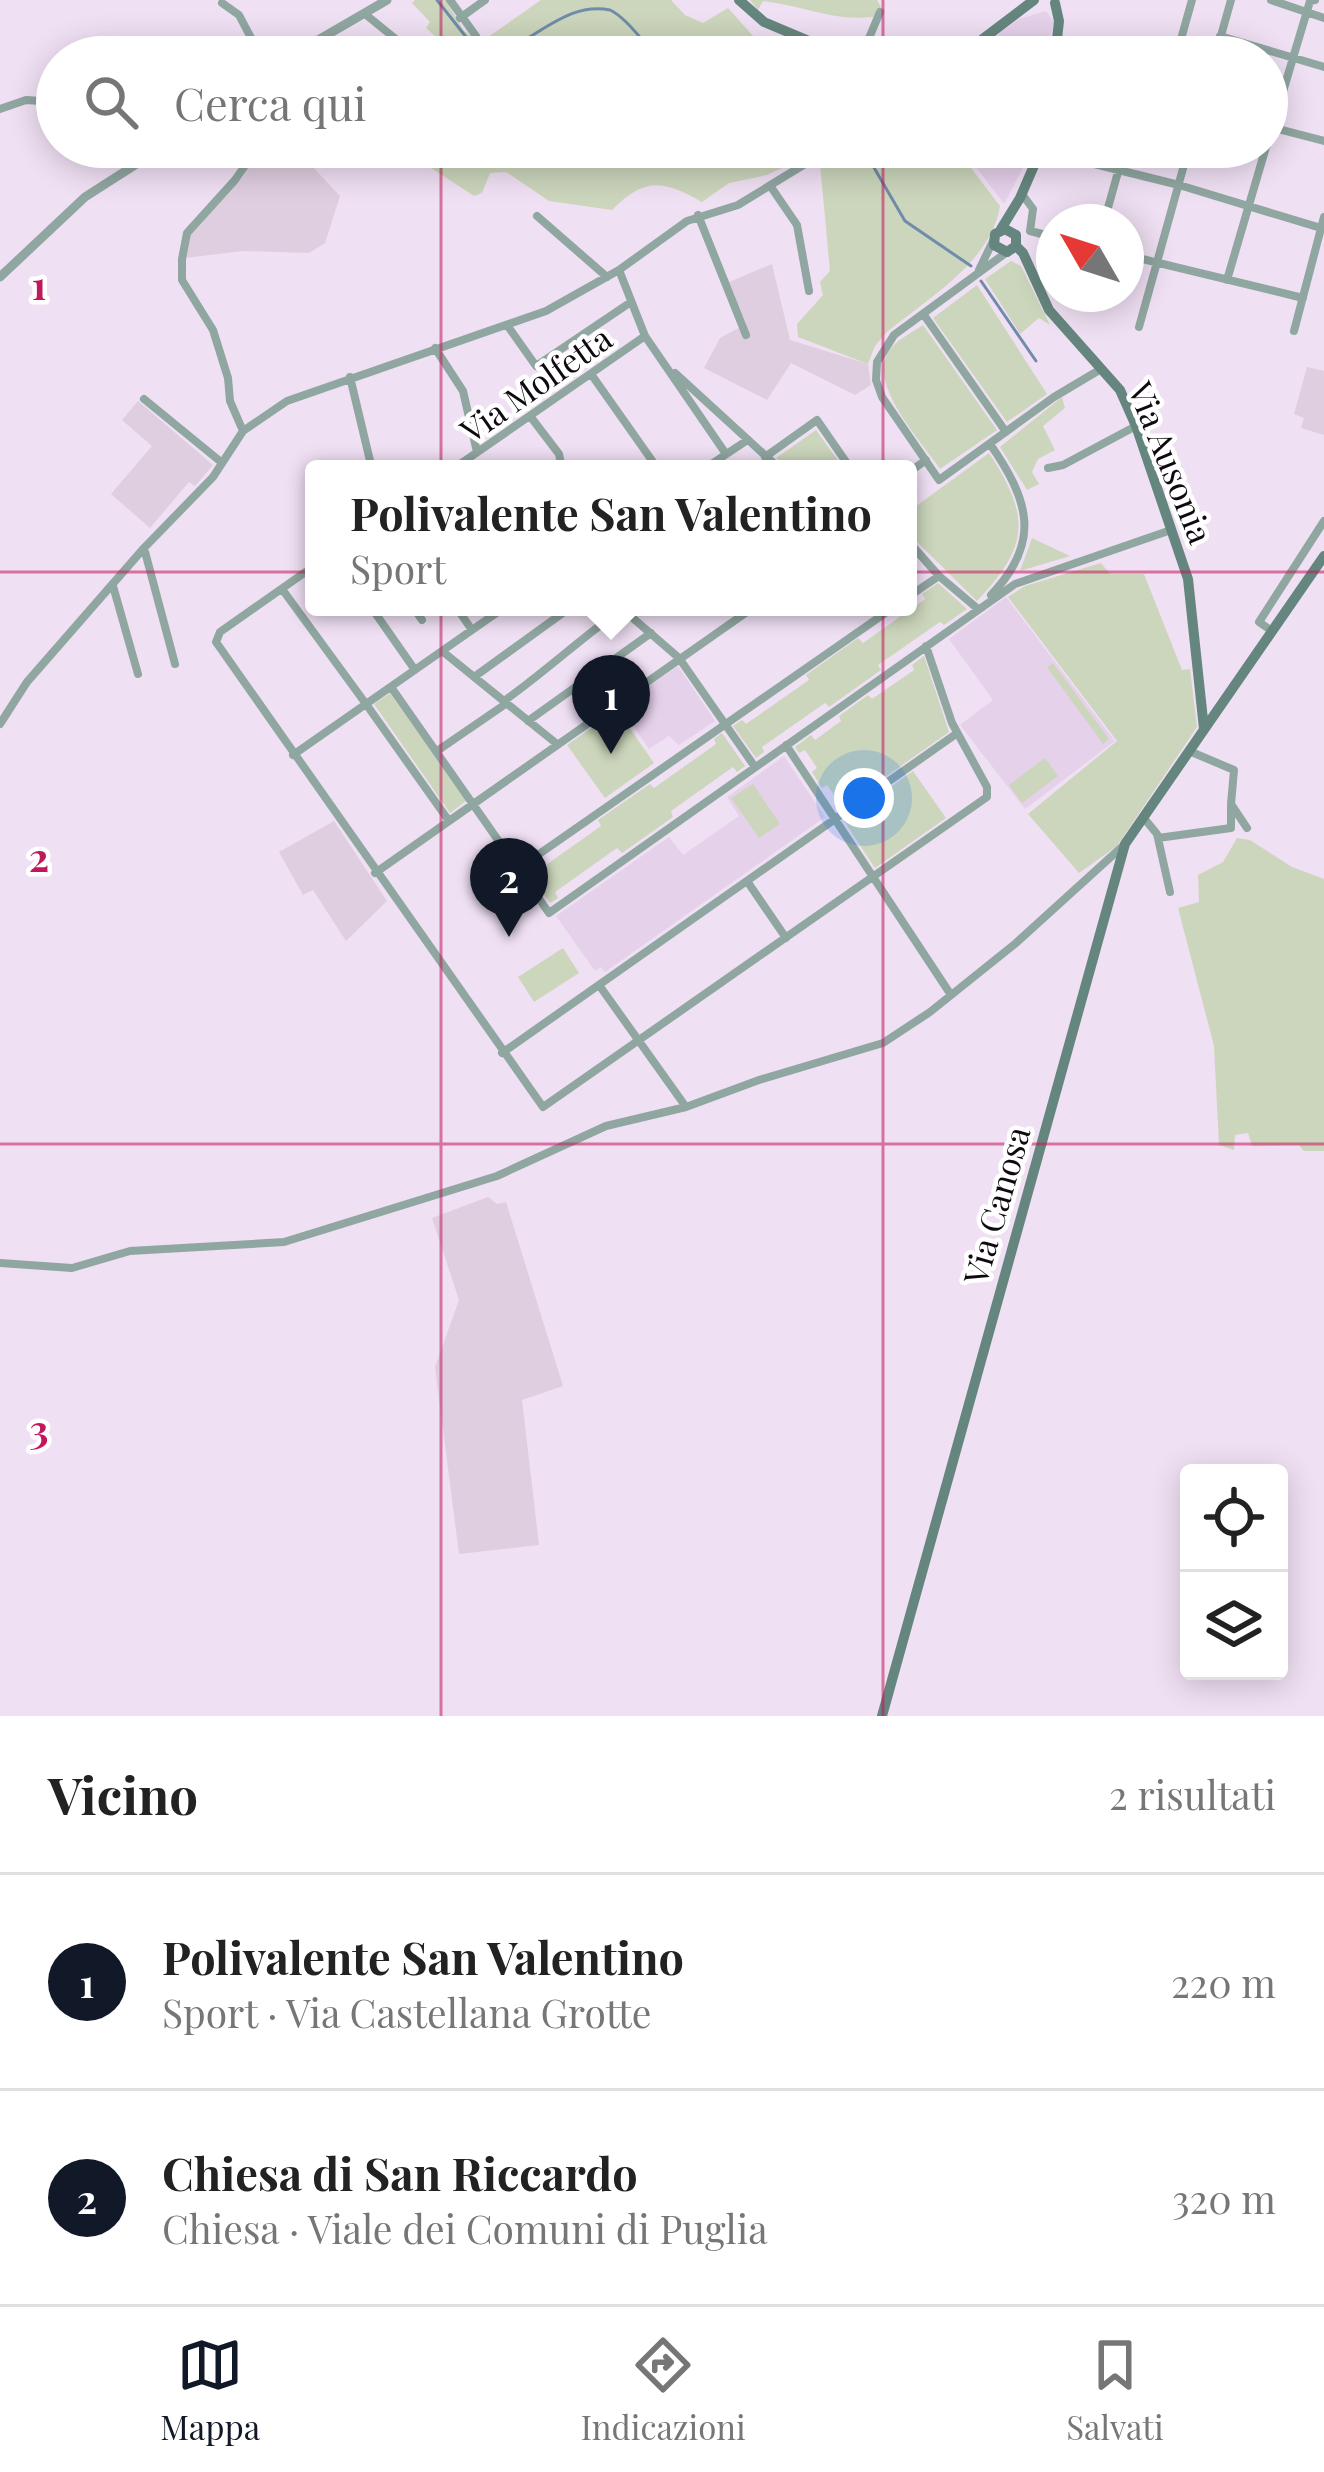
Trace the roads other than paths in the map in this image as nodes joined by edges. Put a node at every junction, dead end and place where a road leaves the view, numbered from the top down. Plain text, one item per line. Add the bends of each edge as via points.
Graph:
1 (387, 0) edge
2 (450, 0) edge
3 (485, 0) edge
4 (739, 0) edge
5 (1192, 0) edge
6 (1231, 0) edge
7 (1271, 0) edge
8 (1315, 0) edge
9 (1053, 1) edge
10 (222, 3) dead end
11 (1030, 3) edge
12 (880, 12) dead end
13 (1307, 12) junction
14 (365, 14) junction
15 (460, 18) junction
16 (1324, 18) edge
17 (326, 33) junction
18 (250, 36) edge
19 (321, 36) edge
20 (324, 36) edge
21 (392, 36) edge
22 (476, 36) dead end
23 (797, 36) edge
24 (870, 36) edge
25 (987, 36) edge
26 (1057, 36) edge
27 (1182, 36) edge
28 (1220, 36) edge
29 (1288, 56) edge
30 (1293, 58) junction
31 (1324, 67) edge
32 (1288, 73) edge
33 (36, 101) edge
34 (0, 110) edge
35 (1288, 132) edge
36 (1324, 141) edge
37 (130, 168) edge
38 (243, 168) edge
39 (799, 168) edge
40 (1034, 168) edge
41 (1111, 168) edge
42 (1184, 168) edge
43 (1260, 168) edge
44 (1118, 170) junction
45 (1179, 185) junction
46 (771, 187) junction
47 (1021, 196) junction
48 (1110, 204) edge
49 (1249, 205) junction
50 (698, 215) junction
51 (537, 216) dead end
52 (1323, 225) edge
53 (1036, 232) edge
54 (1002, 234) junction
55 (1011, 249) junction
56 (1144, 259) edge
57 (1157, 262) junction
58 (619, 270) junction
59 (0, 277) edge
60 (607, 277) junction
61 (975, 277) junction
62 (1227, 280) junction
63 (809, 291) dead end
64 (1303, 298) junction
65 (632, 302) junction
66 (924, 315) junction
67 (507, 325) junction
68 (1139, 328) dead end
69 (1294, 331) dead end
70 (746, 335) dead end
71 (646, 336) junction
72 (435, 348) junction
73 (660, 357) junction
74 (1102, 369) junction
75 (591, 374) junction
76 (350, 377) junction
77 (144, 399) dead end
78 (530, 416) junction
79 (1136, 426) junction
80 (243, 431) junction
81 (1006, 432) junction
82 (746, 441) junction
83 (990, 444) junction
84 (477, 452) junction
85 (726, 454) junction
86 (765, 457) junction
87 (370, 460) edge
88 (468, 460) edge
89 (560, 460) edge
90 (652, 460) edge
91 (717, 460) edge
92 (769, 460) edge
93 (845, 460) edge
94 (926, 460) junction
95 (221, 462) junction
96 (917, 466) edge
97 (1048, 469) dead end
98 (1324, 521) edge
99 (1173, 529) junction
100 (144, 548) junction
101 (917, 551) edge
102 (1324, 556) edge
103 (305, 572) edge
104 (939, 576) junction
105 (112, 586) junction
106 (282, 589) junction
107 (917, 591) edge
108 (978, 609) junction
109 (377, 616) edge
110 (419, 616) edge
111 (462, 616) edge
112 (492, 616) edge
113 (558, 616) edge
114 (610, 616) edge
115 (741, 616) edge
116 (880, 616) edge
117 (632, 617) edge
118 (422, 620) dead end
119 (472, 630) junction
120 (1272, 631) junction
121 (650, 633) junction
122 (926, 646) junction
123 (442, 651) junction
124 (680, 658) junction
125 (176, 664) dead end
126 (415, 670) junction
127 (138, 674) dead end
128 (474, 676) junction
129 (391, 687) junction
130 (505, 702) junction
131 (366, 704) junction
132 (1, 721) edge
133 (528, 721) junction
134 (725, 724) junction
135 (1204, 729) junction
136 (956, 734) junction
137 (557, 744) junction
138 (786, 745) junction
139 (437, 751) junction
140 (1190, 751) junction
141 (293, 755) junction
142 (754, 767) junction
143 (474, 803) junction
144 (1231, 804) junction
145 (1143, 817) junction
146 (835, 819) junction
147 (449, 821) junction
148 (1247, 828) dead end
149 (1158, 838) junction
150 (1125, 844) junction
151 (519, 868) junction
152 (375, 873) junction
153 (873, 878) junction
154 (747, 881) junction
155 (1170, 892) dead end
156 (786, 938) junction
157 (599, 985) junction
158 (951, 995) junction
159 (641, 1040) junction
160 (502, 1053) junction
161 (686, 1107) junction
162 (0, 1263) edge
163 (882, 1716) edge

1 - 14 street
2 - 15 street
3 - 15 street
4 - 23 main road
5 - 27 street
6 - 28 street
7 - 13 street
8 - 13 street
9 - 11 main road
9 - 26 main road
10 - 18 street
11 - 25 main road
12 - 24 street
13 - 16 street
13 - 30 street
14 - 17 street
14 - 21 street
15 - 22 street
17 - 19 street
17 - 20 street
29 - 30 street
30 - 31 street
30 - 32 street
33 - 34 street
35 - 36 street
37 - 59 street via 85,196
38 - 80 street via 187,233 182,260 182,280 213,330
39 - 46 street
40 - 47 main road
41 - 44 street
42 - 45 street
43 - 49 street
44 - 45 street
44 - 48 street
45 - 49 street
45 - 57 street
46 - 50 street
46 - 63 street via 797,225
47 - 53 street via 1033,209
47 - 54 main road
49 - 52 street
49 - 62 street
50 - 58 street
50 - 70 street
51 - 60 street
52 - 64 street
54 - 55 main road
54 - 55 main road via 999,251
54 - 61 street
55 - 61 street
55 - 74 main road, Via Ausonia via 1023,253 1049,310
56 - 57 street
57 - 62 street
57 - 68 street
58 - 60 street
58 - 65 street
60 - 67 street
61 - 66 street
62 - 64 street
64 - 69 street
65 - 67 street via 536,366
65 - 71 street
66 - 81 street
66 - 94 street via 885,345 875,374
67 - 72 street
71 - 73 street
71 - 75 street, Via Molfetta
72 - 76 street
72 - 84 street via 463,391
73 - 82 street
73 - 85 street
74 - 79 main road, Via Ausonia
74 - 81 street
75 - 78 street, Via Molfetta
75 - 90 street
76 - 80 street via 287,401
76 - 87 street
77 - 95 street
78 - 84 street, Via Molfetta
78 - 89 street
79 - 97 street
79 - 99 main road, Via Ausonia
80 - 95 street
81 - 83 street
82 - 85 street
82 - 86 street
83 - 94 street via 939,480
83 - 108 street via 1019,492 1024,537 1015,568
84 - 88 street, Via Molfetta
85 - 91 street
86 - 92 street
86 - 93 street via 817,420
94 - 96 street
95 - 100 street
98 - 120 street via 1259,622
99 - 108 street via 1027,577
99 - 135 main road, Via Ausonia via 1189,579
100 - 105 street
100 - 125 street
101 - 104 street
102 - 120 main road, Via Canosa
103 - 106 street
104 - 107 street
104 - 108 street
105 - 127 street
105 - 132 street
106 - 131 street
106 - 141 street via 215,638
108 - 122 street
109 - 126 street
110 - 118 street
111 - 119 street
112 - 119 street
113 - 128 street
114 - 130 street
115 - 124 street
116 - 134 street
117 - 121 street
119 - 123 street
120 - 135 main road, Via Canosa
121 - 124 street
121 - 133 street
122 - 136 street
122 - 138 street
123 - 126 street
123 - 128 street
124 - 134 street
124 - 137 street
126 - 129 street
128 - 130 street
129 - 131 street
129 - 139 street
130 - 133 street
130 - 139 street
131 - 141 street
131 - 147 street
133 - 137 street
134 - 142 street
134 - 151 street
135 - 140 main road, Via Canosa
136 - 146 street
136 - 153 street via 987,797
137 - 143 street
138 - 142 street
138 - 146 street
139 - 143 street
140 - 144 street via 1234,770
140 - 145 main road, Via Canosa
141 - 152 street
142 - 151 street via 549,913
143 - 147 street
143 - 151 street
144 - 148 street
144 - 149 street via 1231,828
145 - 149 street
145 - 150 main road, Via Canosa
146 - 153 street
146 - 154 street
147 - 152 street
149 - 155 street
150 - 158 street
150 - 163 main road, Via Canosa
152 - 160 street
153 - 156 street
153 - 158 street
154 - 156 street
154 - 157 street
156 - 159 street
157 - 159 street
157 - 160 street
158 - 161 street via 883,1042
159 - 160 street via 540,1106
159 - 161 street
161 - 162 street via 606,1126 497,1176 284,1242 130,1251 72,1268

